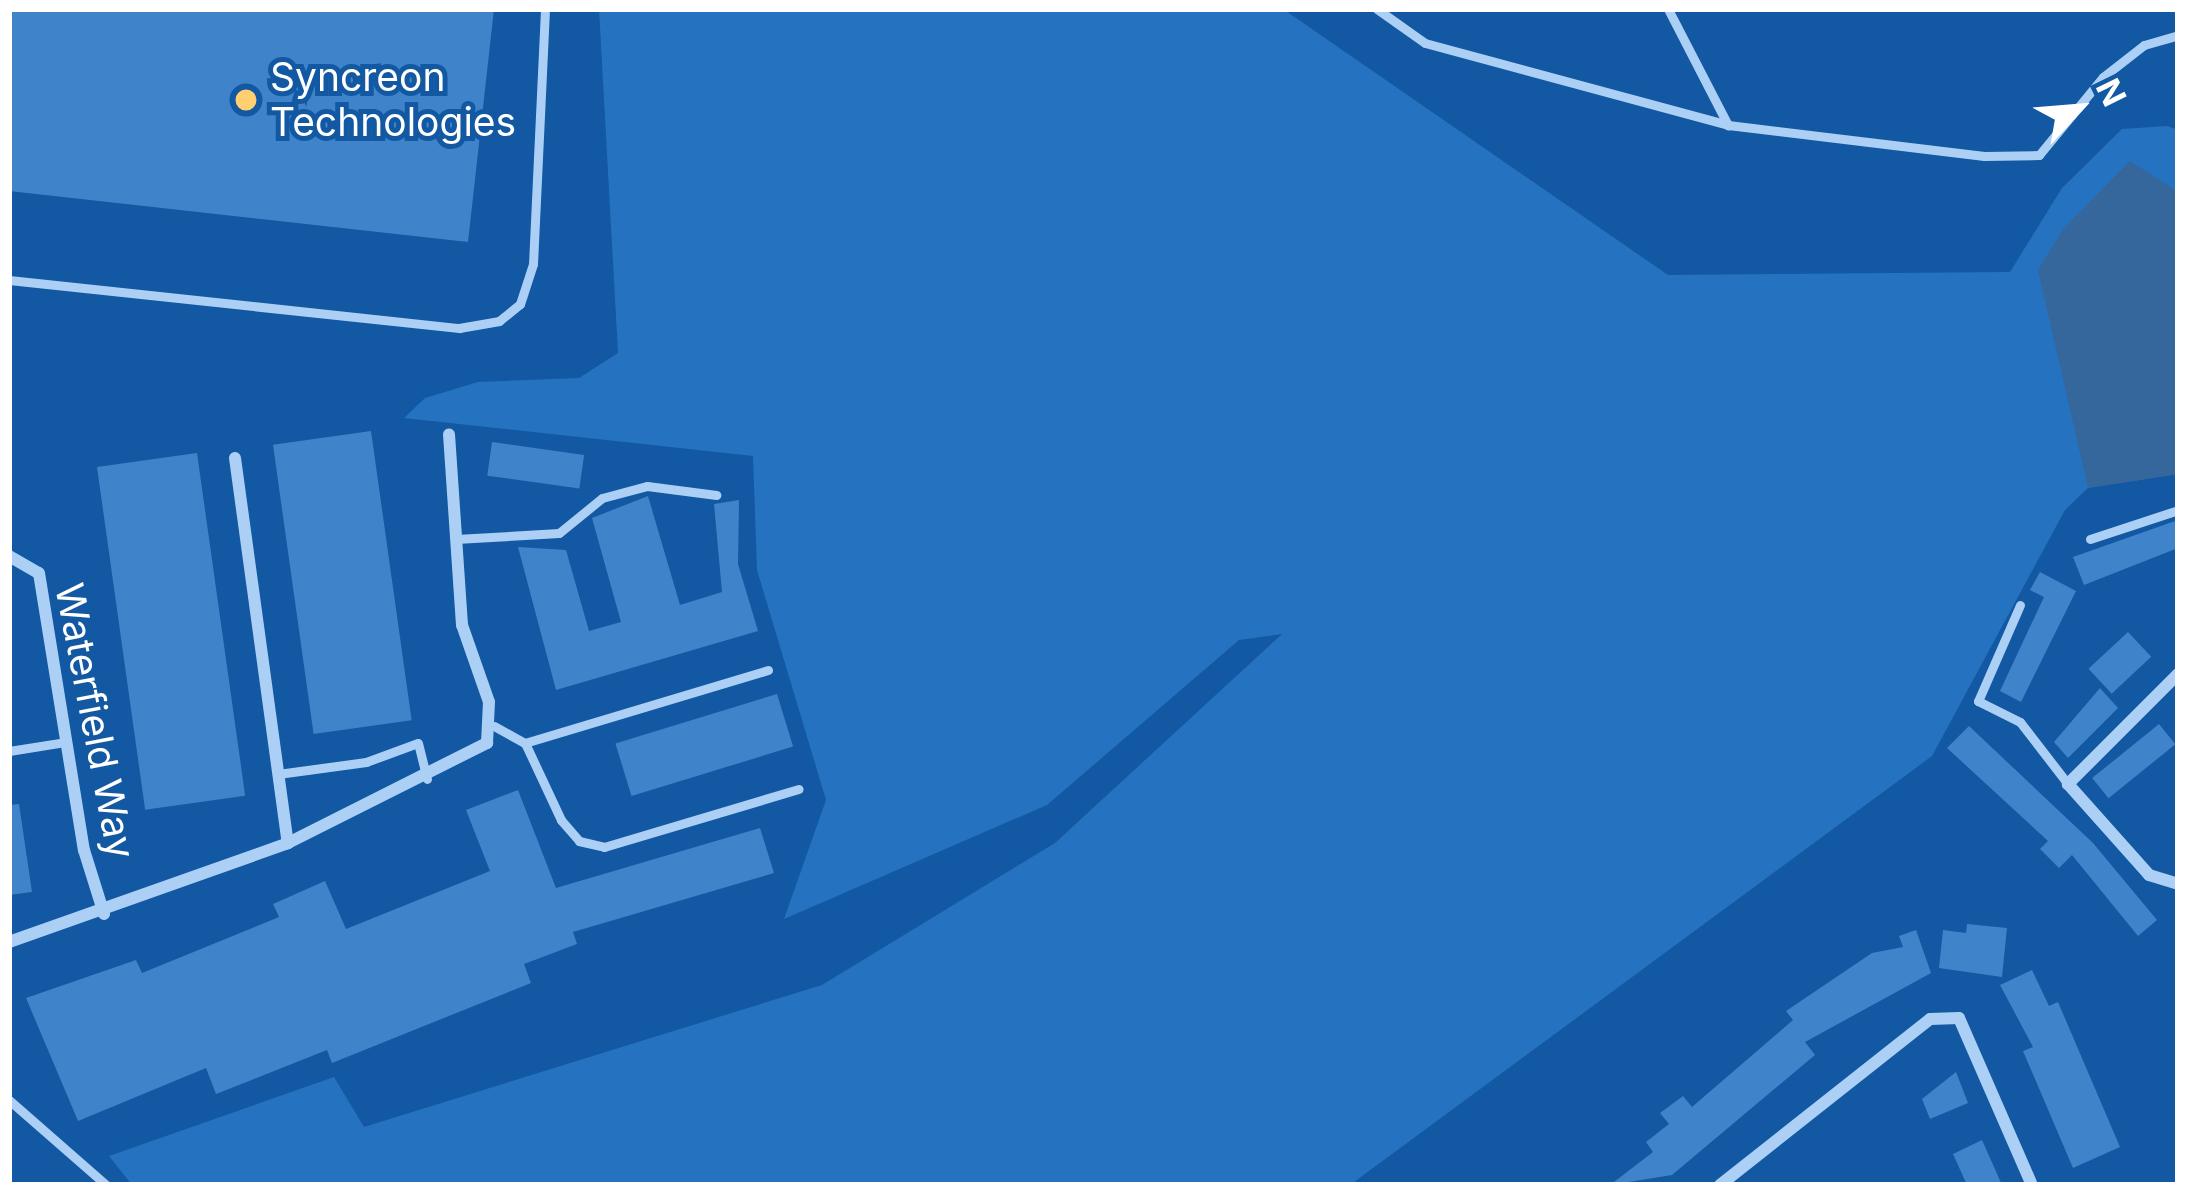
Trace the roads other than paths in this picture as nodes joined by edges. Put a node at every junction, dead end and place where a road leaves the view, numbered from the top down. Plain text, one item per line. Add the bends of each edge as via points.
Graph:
1 (545, 9) edge
2 (1377, 9) edge
3 (1668, 9) edge
4 (2178, 35) edge
5 (1728, 125) junction
6 (9, 280) edge
7 (449, 434) dead end
8 (236, 458) dead end
9 (716, 495) dead end
10 (2178, 510) edge
11 (456, 539) junction
12 (2090, 539) dead end
13 (9, 556) edge
14 (2020, 605) dead end
15 (768, 670) dead end
16 (2178, 674) edge
17 (494, 726) junction
18 (66, 742) junction
19 (526, 743) junction
20 (9, 751) edge
21 (278, 774) junction
22 (427, 779) junction
23 (2068, 784) junction
24 (799, 789) dead end
25 (288, 843) junction
26 (2178, 884) edge
27 (104, 914) junction
28 (9, 942) edge
29 (9, 1100) edge
30 (106, 1185) edge
31 (1720, 1185) edge
32 (2032, 1185) edge

1 - 6 lane via 533,264 520,304 499,321 459,328
2 - 5 lane via 1425,43
3 - 5 lane
4 - 5 lane via 2144,45 2103,77 2039,155
7 - 11 street
8 - 21 street
9 - 11 lane via 647,486 602,498 559,533
10 - 12 lane
11 - 17 street via 462,626
13 - 18 street, Waterfield Way via 39,573
14 - 23 lane via 1978,701 2020,722
15 - 19 lane
16 - 23 street
17 - 19 lane
17 - 22 street via 472,756
18 - 20 lane
18 - 27 street, Waterfield Way
19 - 24 lane via 561,820 579,842 604,847
21 - 22 lane via 366,762 418,743
21 - 25 street
22 - 25 street
23 - 26 street via 2149,875
25 - 27 street
27 - 28 street
29 - 30 lane
31 - 32 street via 1930,1019 1959,1018

